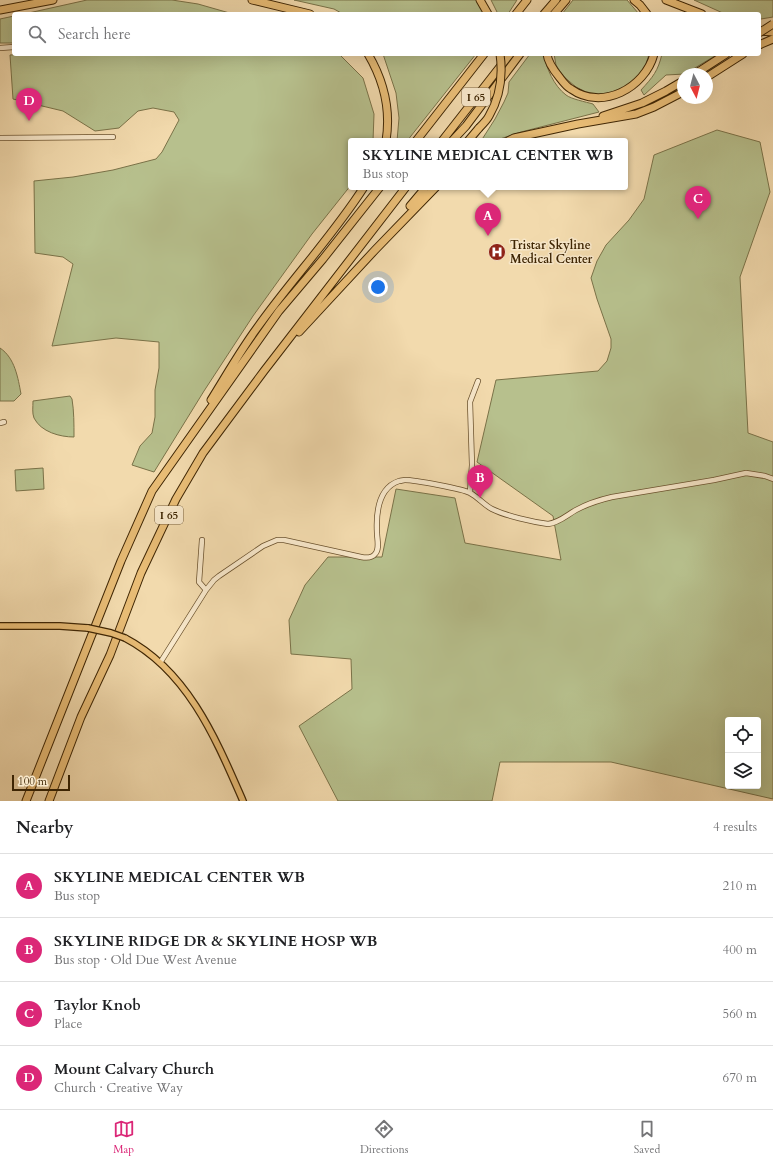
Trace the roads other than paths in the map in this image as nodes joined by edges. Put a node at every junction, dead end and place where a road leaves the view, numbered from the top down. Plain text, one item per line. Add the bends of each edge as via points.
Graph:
1 (53, 0) edge
2 (252, 0) edge
3 (480, 0) edge
4 (522, 0) edge
5 (527, 0) edge
6 (634, 0) edge
7 (666, 0) edge
8 (561, 2) edge
9 (0, 10) edge
10 (302, 12) edge
11 (487, 12) edge
12 (515, 12) edge
13 (516, 12) edge
14 (547, 12) edge
15 (555, 12) edge
16 (645, 12) edge
17 (697, 12) edge
18 (773, 24) edge
19 (761, 31) edge
20 (761, 32) edge
21 (773, 32) edge
22 (773, 39) edge
23 (761, 44) edge
24 (12, 47) edge
25 (0, 48) edge
26 (369, 56) edge
27 (482, 56) edge
28 (500, 56) edge
29 (508, 56) edge
30 (518, 56) edge
31 (547, 56) edge
32 (653, 56) edge
33 (723, 56) edge
34 (740, 56) edge
35 (704, 68) edge
36 (713, 73) edge
37 (677, 85) edge
38 (677, 95) edge
39 (578, 124) junction
40 (113, 137) dead end
41 (0, 138) edge
42 (387, 138) edge
43 (418, 138) edge
44 (444, 138) edge
45 (455, 138) edge
46 (471, 138) edge
47 (514, 138) edge
48 (362, 190) edge
49 (378, 190) edge
50 (404, 190) edge
51 (424, 190) edge
52 (433, 190) edge
53 (375, 250) junction
54 (264, 371) junction
55 (478, 381) dead end
56 (175, 458) junction
57 (773, 479) edge
58 (470, 492) junction
59 (202, 540) dead end
60 (206, 590) junction
61 (0, 626) edge
62 (160, 663) junction
63 (26, 801) edge
64 (49, 801) edge
65 (243, 801) edge

1 - 9 highway
2 - 10 highway
3 - 11 highway
4 - 12 highway
5 - 13 highway
6 - 16 highway
7 - 17 highway
8 - 14 highway
8 - 15 highway
18 - 19 highway, bridge
20 - 21 highway
22 - 23 highway
24 - 25 street
26 - 42 highway via 384,90 388,115
27 - 43 highway, I 65
28 - 46 highway, bridge via 500,88 489,117
29 - 44 highway, I 65
30 - 45 highway
31 - 32 highway via 558,76 570,89 594,98 613,96 630,88 646,73
33 - 35 highway
34 - 36 highway
37 - 39 highway via 642,103
38 - 39 highway via 636,114
39 - 47 highway
40 - 41 street
48 - 56 highway via 256,328
49 - 56 highway, I 65 via 279,311
50 - 54 highway, I 65
51 - 53 highway
52 - 53 highway
53 - 54 highway
54 - 64 highway, I 65 via 203,453 176,498 141,573
55 - 58 street via 470,402
56 - 63 highway, I 65 via 152,492 121,561
57 - 58 street via 746,473 601,499 548,524 503,513 491,508
58 - 60 street via 420,482 396,482 384,493 381,500 377,518 378,548 372,556 361,557 277,540 263,546 219,576
59 - 60 street via 199,582
60 - 62 street
61 - 62 main road, bridge via 60,626 111,633 125,638
62 - 65 main road via 186,690 205,721

